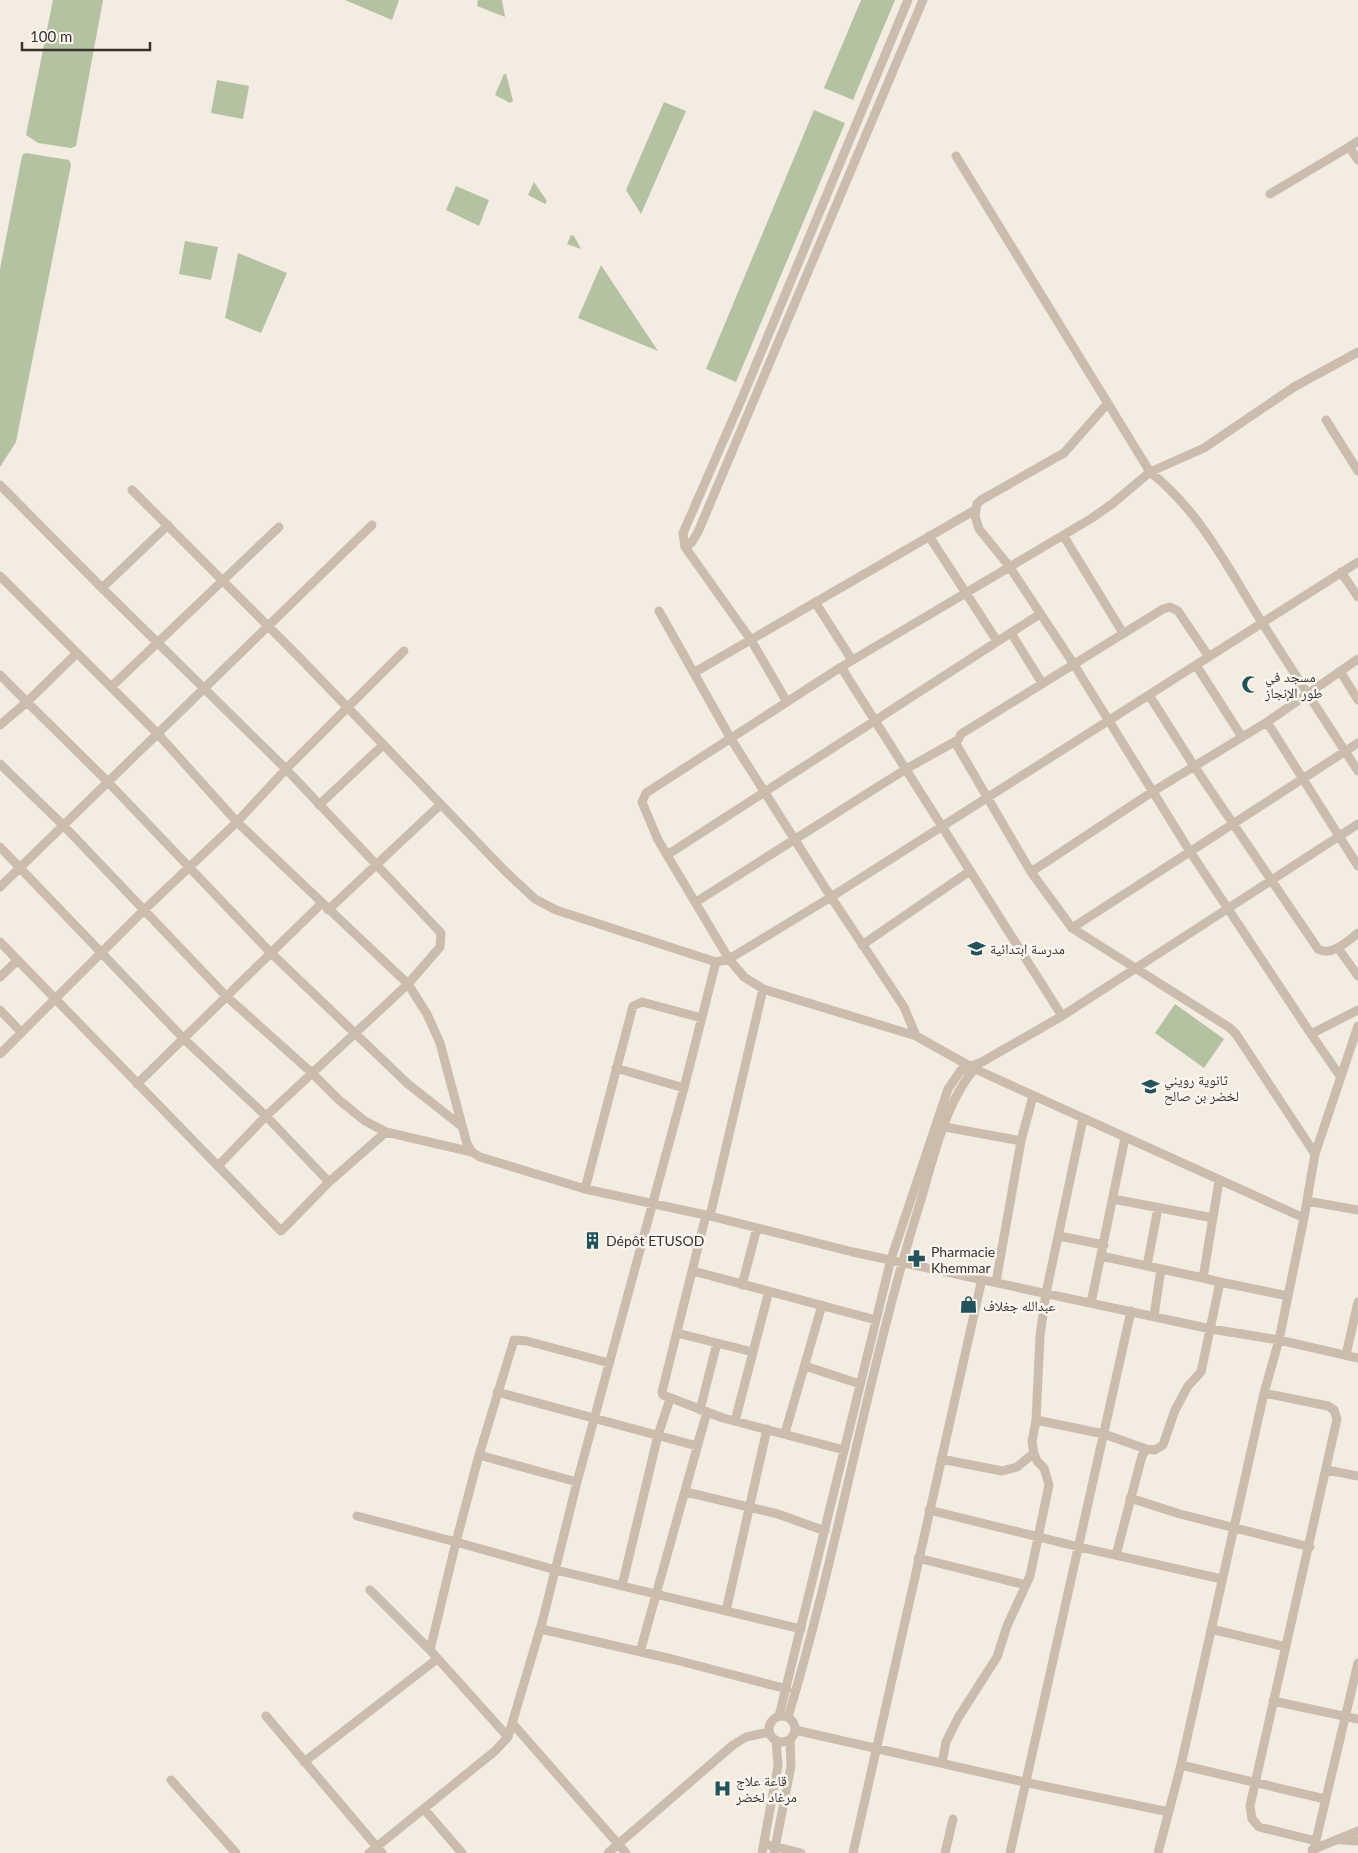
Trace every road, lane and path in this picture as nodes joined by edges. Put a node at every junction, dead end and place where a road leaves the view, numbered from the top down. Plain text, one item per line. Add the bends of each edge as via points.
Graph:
1 (908, 0) edge
2 (923, 0) edge
3 (1358, 141) edge
4 (1349, 147) junction
5 (956, 156) dead end
6 (1358, 160) edge
7 (1270, 194) dead end
8 (1358, 352) edge
9 (1106, 404) junction
10 (1326, 420) dead end
11 (1358, 471) edge
12 (1150, 472) junction
13 (0, 485) edge
14 (132, 490) dead end
15 (975, 510) junction
16 (168, 525) junction
17 (372, 525) dead end
18 (279, 527) dead end
19 (1063, 535) junction
20 (929, 536) junction
21 (685, 547) junction
22 (1358, 562) edge
23 (1009, 566) junction
24 (1341, 572) junction
25 (0, 576) edge
26 (222, 579) junction
27 (102, 588) junction
28 (967, 591) junction
29 (1358, 597) edge
30 (815, 602) junction
31 (659, 611) dead end
32 (1040, 614) junction
33 (1262, 622) junction
34 (268, 625) junction
35 (1011, 632) junction
36 (1123, 633) junction
37 (751, 640) junction
38 (157, 641) junction
39 (997, 641) junction
40 (404, 651) dead end
41 (76, 654) junction
42 (1209, 657) junction
43 (1358, 659) edge
44 (852, 660) junction
45 (1073, 663) junction
46 (1196, 665) junction
47 (841, 667) junction
48 (1340, 671) junction
49 (695, 672) junction
50 (0, 675) edge
51 (1042, 683) junction
52 (111, 686) junction
53 (204, 687) junction
54 (1308, 694) junction
55 (1149, 695) junction
56 (1358, 700) edge
57 (26, 702) junction
58 (787, 702) junction
59 (347, 707) junction
60 (874, 720) junction
61 (1109, 721) junction
62 (1267, 722) junction
63 (0, 725) edge
64 (157, 733) junction
65 (1242, 737) junction
66 (731, 739) junction
67 (956, 741) junction
68 (1358, 743) edge
69 (383, 745) junction
70 (1344, 750) junction
71 (0, 764) edge
72 (1194, 766) junction
73 (286, 769) junction
74 (906, 770) junction
75 (1358, 771) edge
76 (1303, 777) junction
77 (107, 781) junction
78 (764, 792) junction
79 (1152, 792) junction
80 (987, 796) junction
81 (319, 805) junction
82 (440, 805) junction
83 (237, 822) junction
84 (1232, 823) junction
85 (1358, 824) edge
86 (63, 825) junction
87 (942, 825) junction
88 (1339, 836) junction
89 (795, 840) junction
90 (0, 846) edge
91 (1190, 850) junction
92 (667, 855) junction
93 (376, 866) junction
94 (1358, 866) edge
95 (20, 867) junction
96 (189, 869) junction
97 (970, 871) junction
98 (1031, 872) junction
99 (1271, 880) junction
100 (0, 887) edge
101 (831, 897) junction
102 (696, 902) junction
103 (325, 907) junction
104 (1228, 908) junction
105 (144, 910) junction
106 (1072, 928) junction
107 (1358, 933) edge
108 (0, 942) edge
109 (862, 945) junction
110 (1338, 948) junction
111 (101, 952) junction
112 (271, 953) junction
113 (729, 958) junction
114 (18, 960) junction
115 (716, 962) junction
116 (1137, 967) junction
117 (1358, 976) edge
118 (0, 977) edge
119 (408, 984) junction
120 (763, 989) junction
121 (226, 996) junction
122 (56, 998) junction
123 (0, 1010) edge
124 (1358, 1010) edge
125 (1062, 1016) junction
126 (702, 1018) junction
127 (1358, 1026) edge
128 (21, 1032) junction
129 (355, 1032) junction
130 (1311, 1034) junction
131 (916, 1036) junction
132 (184, 1039) junction
133 (0, 1054) edge
134 (971, 1067) junction
135 (616, 1068) junction
136 (312, 1073) junction
137 (1340, 1076) junction
138 (137, 1084) junction
139 (684, 1088) junction
140 (1033, 1096) junction
141 (266, 1116) junction
142 (1083, 1119) junction
143 (460, 1125) junction
144 (945, 1127) junction
145 (386, 1132) junction
146 (1125, 1138) junction
147 (1021, 1142) junction
148 (472, 1152) junction
149 (1315, 1154) junction
150 (218, 1166) junction
151 (1219, 1180) junction
152 (329, 1182) junction
153 (585, 1189) junction
154 (1113, 1200) junction
155 (1307, 1202) junction
156 (653, 1205) junction
157 (1158, 1208) junction
158 (1358, 1210) edge
159 (708, 1216) junction
160 (1213, 1218) junction
161 (1304, 1218) junction
162 (757, 1228) junction
163 (1059, 1236) junction
164 (1104, 1245) junction
165 (1101, 1256) junction
166 (891, 1260) junction
167 (902, 1261) junction
168 (1147, 1266) junction
169 (1161, 1269) junction
170 (693, 1271) junction
171 (1203, 1278) junction
172 (982, 1279) junction
173 (996, 1282) junction
174 (1220, 1282) junction
175 (742, 1285) junction
176 (769, 1291) junction
177 (1046, 1293) junction
178 (1288, 1296) junction
179 (1358, 1302) edge
180 (1091, 1303) junction
181 (822, 1306) junction
182 (1131, 1311) junction
183 (1154, 1316) junction
184 (876, 1320) junction
185 (1211, 1329) junction
186 (678, 1333) junction
187 (1279, 1340) junction
188 (717, 1343) junction
189 (753, 1352) junction
190 (1346, 1355) junction
191 (1358, 1358) edge
192 (610, 1364) junction
193 (805, 1366) junction
194 (860, 1384) junction
195 (497, 1392) junction
196 (1264, 1393) junction
197 (670, 1399) junction
198 (703, 1411) junction
199 (595, 1419) junction
200 (1036, 1420) junction
201 (735, 1421) junction
202 (767, 1428) junction
203 (785, 1433) junction
204 (1104, 1434) junction
205 (658, 1435) junction
206 (1146, 1449) junction
207 (844, 1450) junction
208 (1034, 1454) junction
209 (479, 1455) junction
210 (940, 1458) junction
211 (1327, 1470) junction
212 (1358, 1476) edge
213 (577, 1482) junction
214 (686, 1492) junction
215 (1130, 1498) junction
216 (749, 1508) junction
217 (929, 1510) junction
218 (357, 1516) dead end
219 (1236, 1527) junction
220 (825, 1531) junction
221 (1038, 1537) junction
222 (456, 1542) junction
223 (1079, 1547) junction
224 (1310, 1547) junction
225 (1116, 1556) junction
226 (918, 1558) junction
227 (556, 1570) junction
228 (1222, 1579) junction
229 (1026, 1585) junction
230 (622, 1586) junction
231 (370, 1590) dead end
232 (657, 1594) junction
233 (726, 1611) junction
234 (540, 1629) junction
235 (801, 1629) junction
236 (1211, 1629) junction
237 (1286, 1647) junction
238 (430, 1650) junction
239 (640, 1652) junction
240 (437, 1659) junction
241 (1358, 1662) edge
242 (787, 1689) junction
243 (1273, 1701) junction
244 (266, 1716) dead end
245 (783, 1717) junction
246 (1345, 1717) junction
247 (1358, 1719) edge
248 (513, 1724) junction
249 (795, 1730) junction
250 (770, 1732) junction
251 (508, 1737) junction
252 (776, 1740) junction
253 (790, 1740) junction
254 (876, 1749) junction
255 (304, 1762) junction
256 (942, 1763) junction
257 (1181, 1765) junction
258 (171, 1780) dead end
259 (1024, 1782) junction
260 (1255, 1782) junction
261 (1325, 1799) junction
262 (424, 1809) junction
263 (1169, 1812) junction
264 (953, 1819) dead end
265 (1358, 1831) edge
266 (1340, 1840) junction
267 (1358, 1841) edge
268 (618, 1844) junction
269 (376, 1846) junction
270 (763, 1848) edge
271 (1312, 1849) edge
272 (774, 1850) edge
273 (236, 1853) edge
274 (369, 1853) edge
275 (382, 1853) edge
276 (462, 1853) edge
277 (608, 1853) edge
278 (626, 1853) edge
279 (801, 1853) edge
280 (853, 1853) edge
281 (945, 1853) edge
282 (1010, 1853) edge
283 (1158, 1853) edge

1 - 21 street via 746,389 684,528 682,538
2 - 21 street via 698,532
3 - 4 street
4 - 6 street
4 - 7 street
5 - 9 street
8 - 12 street via 1294,387 1204,448
9 - 12 street
9 - 15 street via 1064,453 981,500
10 - 11 street
12 - 19 street via 1112,504
12 - 33 street via 1171,490 1201,525
13 - 27 street
14 - 16 street
15 - 20 street
15 - 23 street via 979,528
16 - 26 street
16 - 27 street
17 - 34 street
18 - 26 street
19 - 23 street
19 - 36 street
20 - 28 street
20 - 30 street
21 - 37 street
22 - 24 street
23 - 28 street
23 - 32 street
24 - 29 street
24 - 33 street
25 - 41 street
26 - 34 street
26 - 38 street
27 - 38 street
28 - 39 street
28 - 44 street
30 - 37 street
30 - 44 street
31 - 49 street
32 - 35 street
32 - 45 street
33 - 42 street
33 - 54 street
34 - 53 street
34 - 59 street
35 - 39 street
35 - 51 street
36 - 42 street via 1163,609 1174,608
36 - 45 street
37 - 49 street
37 - 58 street
38 - 52 street
38 - 53 street
39 - 60 street
40 - 59 street
41 - 52 street
41 - 57 street
42 - 46 street
43 - 48 street
44 - 47 street
45 - 51 street
45 - 61 street
46 - 55 street
46 - 65 street
47 - 58 street
47 - 60 street
48 - 54 street
48 - 56 street
49 - 66 street
50 - 57 street
51 - 67 street via 961,734
52 - 64 street
53 - 64 street
53 - 73 street
54 - 62 street
54 - 70 street
55 - 61 street
55 - 72 street
57 - 63 street
57 - 77 street
58 - 66 street
59 - 69 street
59 - 73 street
60 - 74 street
60 - 78 street
61 - 79 street
61 - 80 street
62 - 65 street
62 - 76 street
64 - 77 street
64 - 83 street
65 - 72 street
66 - 78 street
66 - 92 street via 646,793 642,807
67 - 74 street
67 - 80 street
68 - 70 street
69 - 81 street
69 - 82 street
70 - 75 street
70 - 76 street
71 - 86 street
72 - 79 street
72 - 84 street
73 - 81 street
73 - 83 street
74 - 87 street
74 - 89 street
76 - 84 street
76 - 88 street
77 - 86 street
77 - 96 street
78 - 89 street
78 - 92 street
79 - 91 street
79 - 98 street
80 - 87 street
80 - 98 street
81 - 93 street
82 - 93 street
82 - 115 street via 535,899 580,919
83 - 96 street
83 - 103 street
84 - 91 street
84 - 99 street
85 - 88 street
86 - 95 street
86 - 105 street
87 - 97 street
87 - 101 street
88 - 94 street
88 - 99 street
89 - 101 street
89 - 102 street
90 - 95 street
91 - 104 street
91 - 106 street
92 - 102 street
93 - 103 street
93 - 119 street via 443,938 440,947
95 - 100 street
95 - 111 street
96 - 105 street
96 - 112 street
97 - 109 street
97 - 125 street
98 - 106 street
99 - 104 street
99 - 110 street via 1318,950 1324,952
101 - 109 street
101 - 113 street
102 - 113 street
103 - 112 street
103 - 119 street
104 - 116 street
104 - 130 street
105 - 111 street
105 - 121 street
106 - 116 street
107 - 110 street
108 - 114 street
109 - 131 street via 904,1007
110 - 117 street
111 - 122 street
111 - 132 street
112 - 121 street
112 - 129 street
113 - 115 street
113 - 120 street via 744,977
114 - 118 street
114 - 122 street
115 - 126 street
116 - 125 street
116 - 149 street via 1236,1034
119 - 129 street
119 - 143 street via 440,1043
120 - 131 street
120 - 159 street
121 - 132 street
121 - 136 street
122 - 128 street
122 - 138 street
123 - 128 street
124 - 130 street
125 - 134 street
126 - 135 street via 637,1003 631,1010
126 - 139 street
127 - 137 street
128 - 133 street
129 - 136 street
129 - 143 street via 408,1084
130 - 137 street
131 - 134 street
132 - 138 street
132 - 141 street
134 - 140 street
134 - 144 street
134 - 166 street via 955,1077 942,1106
135 - 139 street
135 - 153 street
136 - 141 street
136 - 145 street via 351,1111
137 - 149 street
138 - 150 street
139 - 156 street
140 - 142 street
140 - 147 street
141 - 150 street
141 - 152 street
142 - 146 street
142 - 163 street
143 - 148 street
144 - 147 street
144 - 167 street
145 - 148 street
145 - 152 street
146 - 151 street
146 - 154 street
147 - 173 street
148 - 153 street via 493,1163
149 - 155 street
150 - 152 street via 281,1231
151 - 160 street
151 - 161 street
153 - 156 street
154 - 157 street
154 - 164 street
155 - 158 street
155 - 161 street
156 - 159 street
156 - 192 street
157 - 160 street
157 - 168 street
159 - 162 street
159 - 170 street
160 - 171 street
161 - 178 street
162 - 166 street
162 - 175 street
163 - 164 street
163 - 177 street
164 - 165 street
165 - 168 street
165 - 180 street
166 - 167 street
166 - 184 street
167 - 172 street
167 - 245 street
168 - 169 street
169 - 171 street
169 - 183 street
170 - 175 street
170 - 186 street
171 - 174 street
172 - 173 street
172 - 210 street
173 - 177 street
174 - 178 street
174 - 185 street
175 - 176 street
176 - 181 street
176 - 189 street
177 - 180 street
177 - 200 street via 1038,1354
178 - 187 street
179 - 190 street
180 - 182 street
181 - 184 street
181 - 193 street
182 - 183 street
182 - 204 street
183 - 185 street
184 - 194 street
185 - 187 street
185 - 206 street via 1201,1372 1188,1386 1175,1410 1163,1445 1155,1450
186 - 188 street
186 - 197 street via 662,1392
187 - 190 street
187 - 196 street
188 - 189 street
188 - 198 street
189 - 201 street
190 - 191 street
192 - 195 street via 516,1339
192 - 199 street
193 - 194 street
193 - 203 street
194 - 207 street
195 - 199 street
195 - 209 street
196 - 211 street via 1322,1404 1334,1410 1336,1428
196 - 219 street
197 - 198 street
197 - 205 street
198 - 201 street
198 - 205 street via 697,1446
198 - 214 street
199 - 205 street
199 - 213 street
200 - 204 street
200 - 208 street via 1032,1442
201 - 202 street
202 - 203 street
202 - 216 street
203 - 207 street
204 - 206 street
204 - 223 street
205 - 230 street
206 - 215 street
207 - 220 street
208 - 210 street via 1017,1468 1002,1471
208 - 221 street via 1044,1468 1049,1485
209 - 213 street
209 - 222 street
210 - 217 street
211 - 212 street
211 - 224 street
213 - 227 street
214 - 216 street
214 - 232 street
215 - 219 street
215 - 225 street
216 - 220 street via 778,1514
216 - 233 street
217 - 221 street
217 - 226 street
218 - 222 street
219 - 224 street
219 - 228 street
220 - 235 street
221 - 223 street
221 - 229 street
222 - 227 street
222 - 238 street
223 - 225 street
223 - 259 street
224 - 237 street
225 - 228 street
226 - 229 street
226 - 254 street
227 - 230 street
227 - 234 street
228 - 236 street
229 - 256 street via 1006,1626 997,1658 946,1742
230 - 232 street
231 - 238 street
232 - 233 street
232 - 239 street
233 - 235 street
234 - 239 street
234 - 248 street
235 - 242 street
236 - 237 street
236 - 257 street
237 - 243 street
238 - 240 street
239 - 242 street
240 - 251 street
240 - 255 street
241 - 246 street
242 - 245 street
243 - 246 street
243 - 260 street
244 - 255 street
245 - 249 street via 795,1725
245 - 250 street via 771,1722
246 - 247 street
246 - 261 street
248 - 251 street
248 - 268 street
249 - 253 street
249 - 254 street
250 - 252 street
250 - 268 street via 746,1737 733,1745
251 - 262 street
252 - 253 street
252 - 270 street via 778,1766
253 - 272 street via 791,1766
254 - 256 street
254 - 280 street
255 - 269 street
256 - 259 street
257 - 260 street
257 - 263 street
258 - 273 street
259 - 263 street
259 - 282 street
260 - 261 street
260 - 271 street via 1250,1815 1254,1823
261 - 271 street
262 - 269 street
262 - 276 street
263 - 283 street
264 - 281 street
265 - 266 street
266 - 267 street
266 - 271 street
268 - 277 street
268 - 278 street
269 - 274 street
269 - 275 street
270 - 272 street
272 - 279 street

